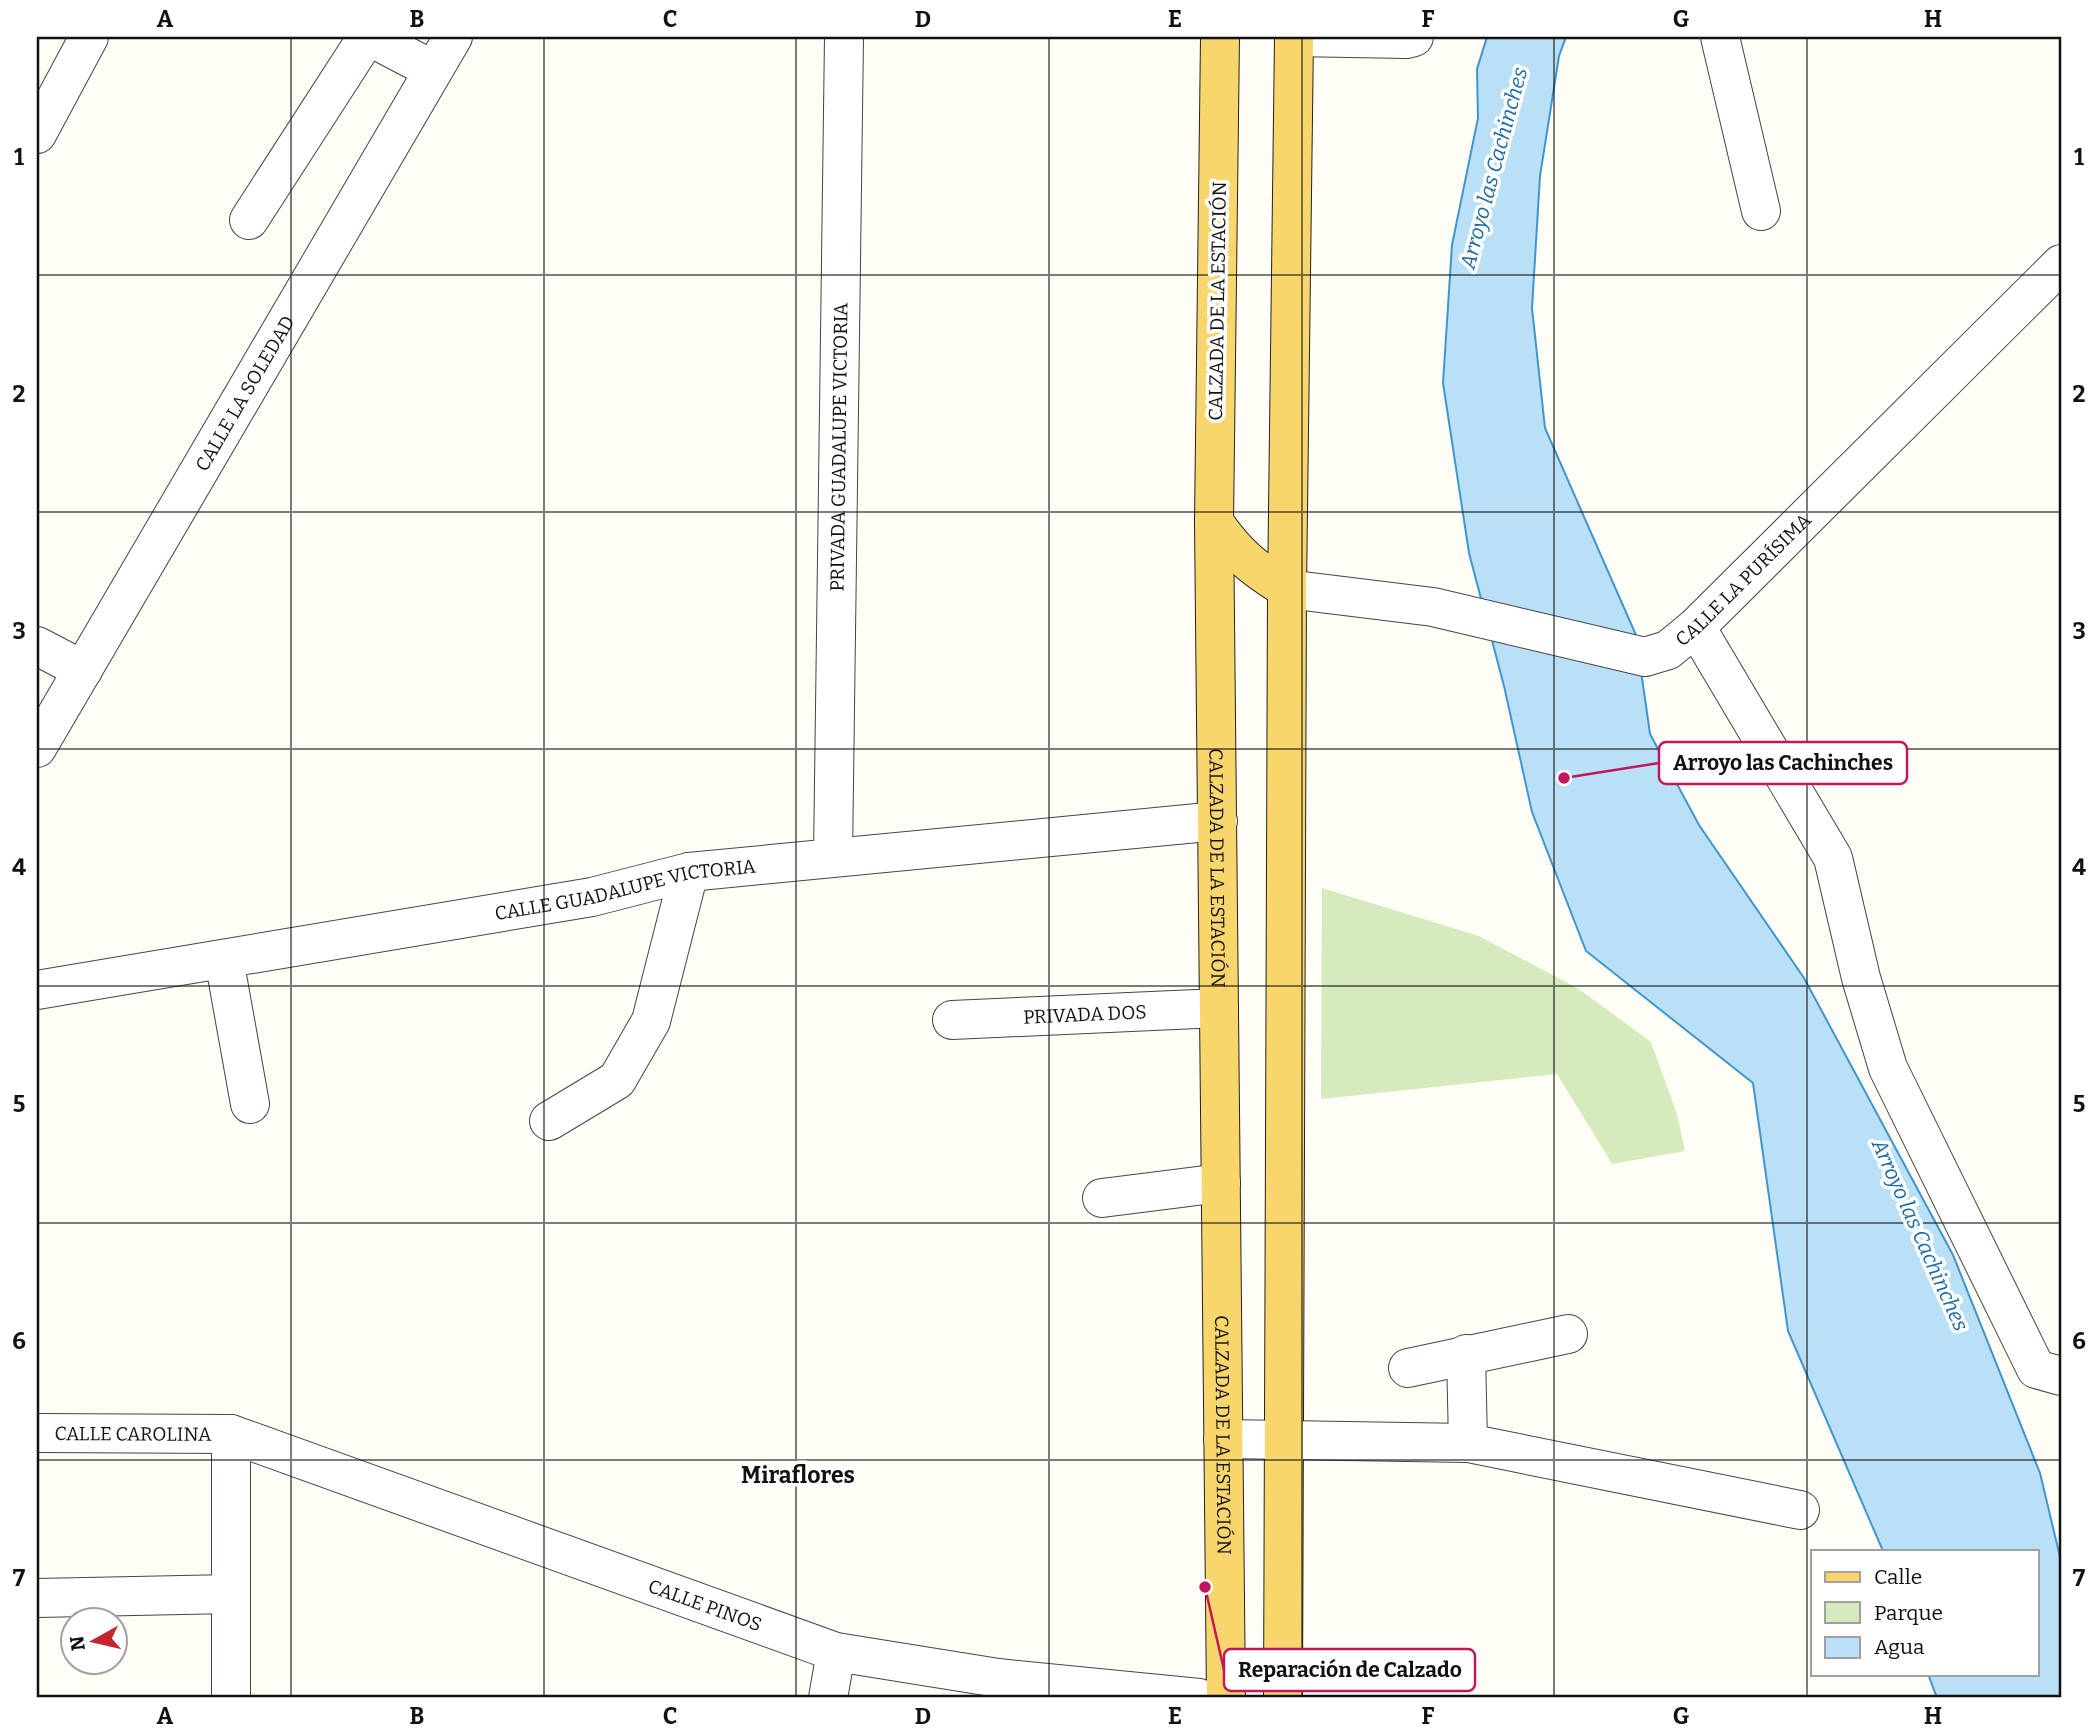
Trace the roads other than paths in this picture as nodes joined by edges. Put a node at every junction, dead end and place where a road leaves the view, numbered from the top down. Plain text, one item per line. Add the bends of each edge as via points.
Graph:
1 (89, 37) edge
2 (368, 37) edge
3 (453, 37) edge
4 (844, 37) edge
5 (1220, 37) edge
6 (1294, 37) edge
7 (1414, 37) edge
8 (1720, 37) edge
9 (433, 70) junction
10 (37, 134) edge
11 (1761, 211) dead end
12 (248, 220) dead end
13 (2061, 264) edge
14 (1214, 522) junction
15 (1287, 589) junction
16 (1696, 627) junction
17 (37, 646) edge
18 (83, 670) junction
19 (37, 748) edge
20 (1218, 821) junction
21 (832, 857) junction
22 (689, 872) junction
23 (225, 959) junction
24 (37, 990) edge
25 (1219, 1008) junction
26 (952, 1020) dead end
27 (250, 1104) dead end
28 (549, 1121) dead end
29 (1221, 1183) junction
30 (1102, 1198) dead end
31 (1568, 1334) dead end
32 (1466, 1354) junction
33 (1408, 1368) dead end
34 (2049, 1373) edge
35 (37, 1433) edge
36 (231, 1434) junction
37 (1223, 1439) junction
38 (1285, 1439) junction
39 (1468, 1443) junction
40 (1800, 1510) dead end
41 (230, 1594) junction
42 (37, 1598) edge
43 (836, 1652) junction
44 (231, 1698) edge
45 (828, 1698) edge
46 (1199, 1698) edge
47 (1226, 1698) edge
48 (1283, 1698) edge

1 - 10 street
2 - 9 street
2 - 12 street
3 - 9 street, CALLE LA SOLEDAD
4 - 21 street, PRIVADA GUADALUPE VICTORIA
5 - 14 main road, CALZADA DE LA ESTACIÓN
6 - 7 street
6 - 15 main road
8 - 11 street
9 - 18 street, CALLE LA SOLEDAD
13 - 16 street, CALLE LA PURÍSIMA
14 - 15 main road via 1252,567
14 - 20 main road, CALZADA DE LA ESTACIÓN
15 - 16 street, CALLE LA PURÍSIMA via 1433,607 1645,657 1668,650
15 - 38 main road
16 - 34 street via 1833,859 1888,1069
17 - 18 street
18 - 19 street, CALLE LA SOLEDAD
20 - 21 street, CALLE GUADALUPE VICTORIA
20 - 25 main road, CALZADA DE LA ESTACIÓN
21 - 22 street, CALLE GUADALUPE VICTORIA
22 - 23 street, CALLE GUADALUPE VICTORIA via 592,897
22 - 28 street via 650,1021 631,1056 617,1080
23 - 24 street, CALLE GUADALUPE VICTORIA
23 - 27 street
25 - 26 street, PRIVADA DOS
25 - 29 main road, CALZADA DE LA ESTACIÓN
29 - 30 street
29 - 37 main road, CALZADA DE LA ESTACIÓN
31 - 32 street
32 - 33 street
32 - 39 street
35 - 36 street, CALLE CAROLINA
36 - 41 street
36 - 43 street, CALLE PINOS
37 - 38 street
37 - 47 main road, CALZADA DE LA ESTACIÓN
38 - 39 street
38 - 48 main road
39 - 40 street
41 - 42 street
41 - 44 street
43 - 45 street
43 - 46 street, CALLE PINOS via 998,1678

